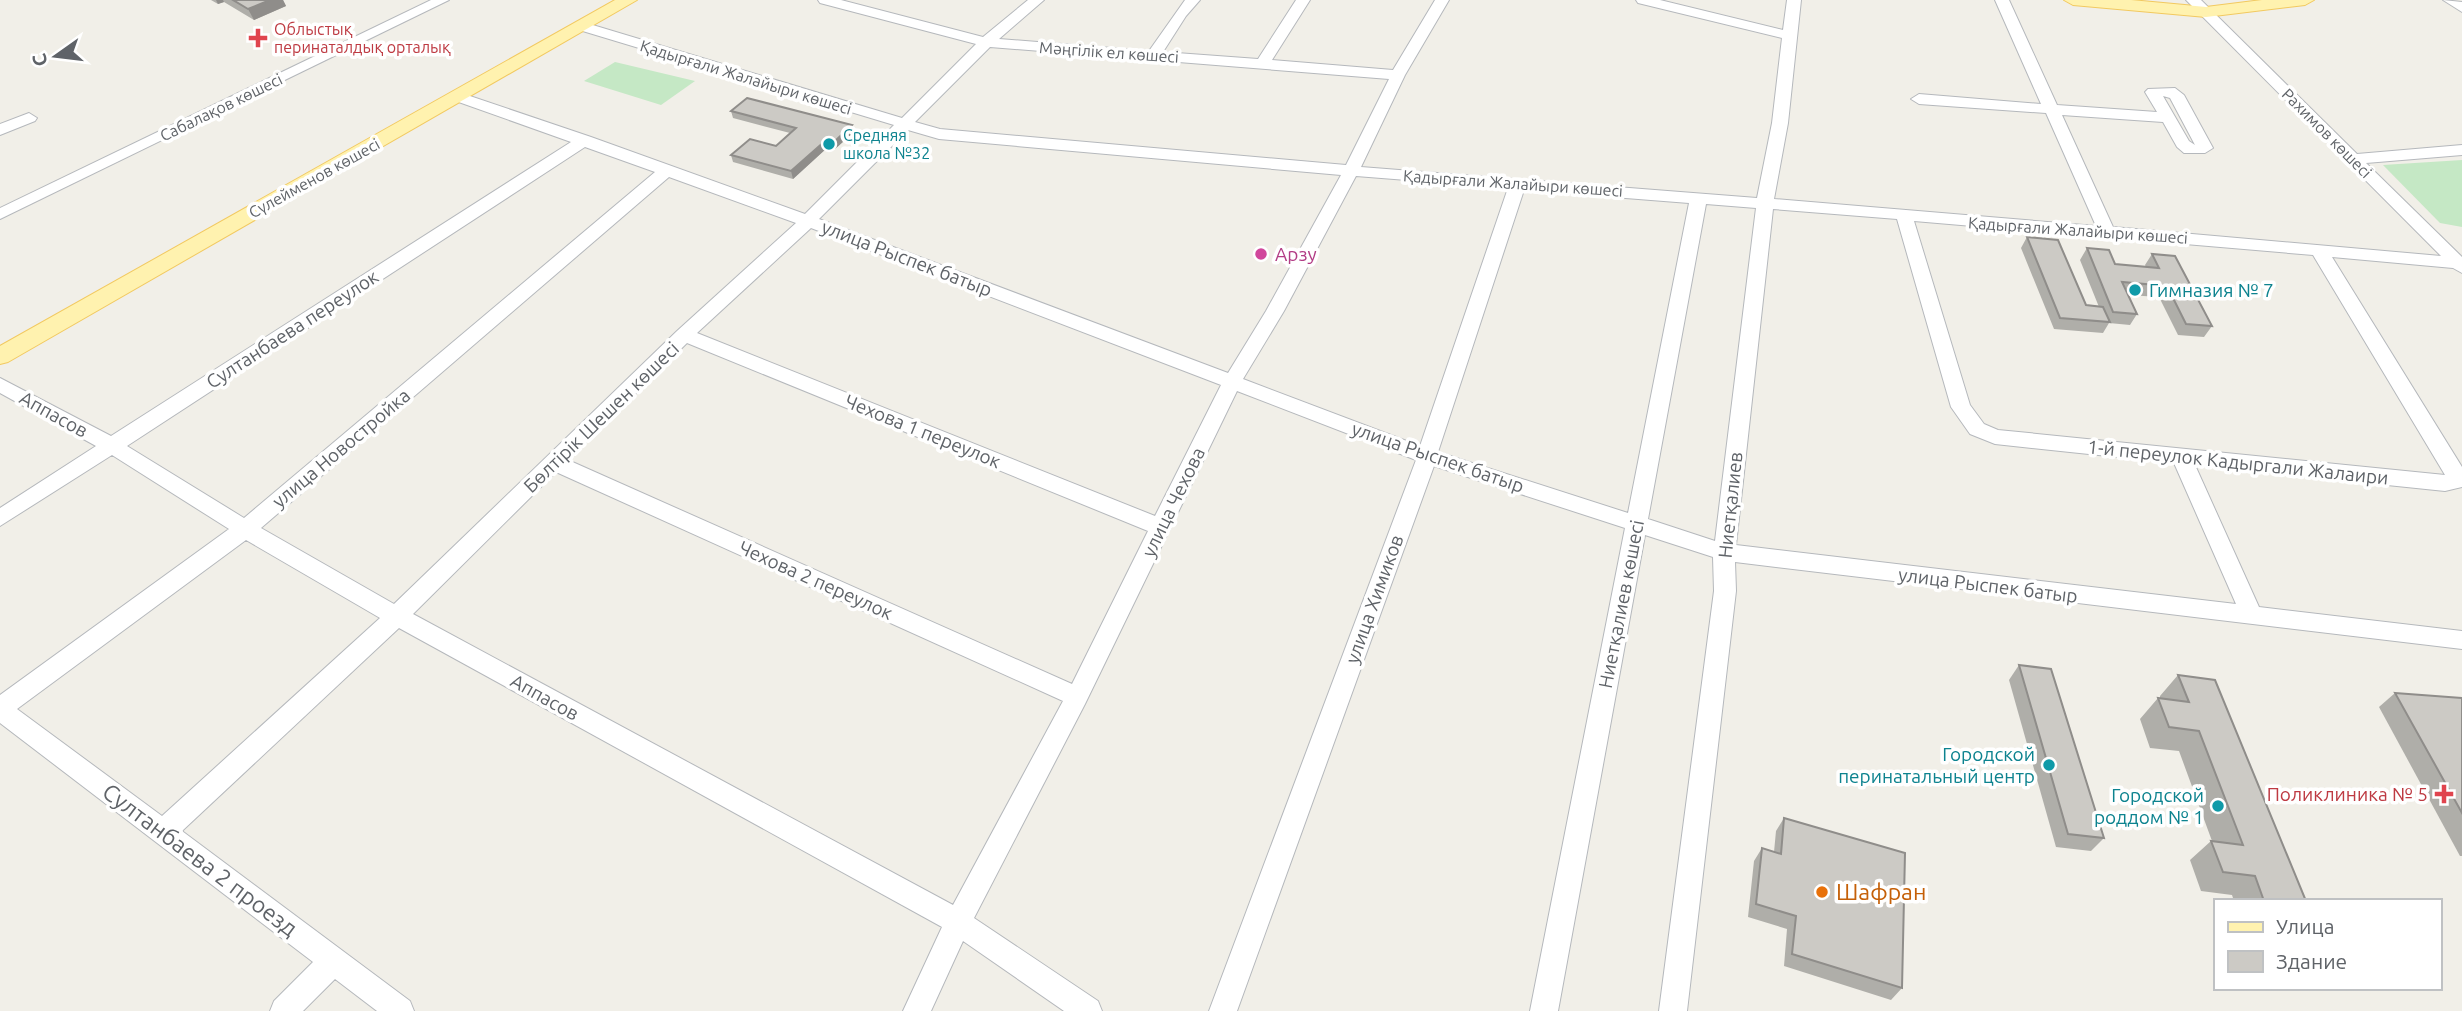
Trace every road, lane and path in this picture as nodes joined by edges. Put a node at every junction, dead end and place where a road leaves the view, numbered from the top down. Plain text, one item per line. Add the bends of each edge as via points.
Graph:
1 (442, 0) edge
2 (628, 0) edge
3 (825, 0) edge
4 (1037, 0) edge
5 (1193, 0) edge
6 (1303, 0) edge
7 (1442, 0) edge
8 (1643, 0) edge
9 (1794, 0) edge
10 (2002, 0) edge
11 (2073, 0) edge
12 (2305, 0) edge
13 (2450, 0) edge
14 (2199, 6) edge
15 (2462, 8) edge
16 (581, 26) junction
17 (1791, 36) junction
18 (986, 42) junction
19 (1154, 55) junction
20 (1262, 64) junction
21 (1398, 75) junction
22 (458, 97) junction
23 (1919, 99) dead end
24 (2052, 109) junction
25 (29, 118) dead end
26 (2168, 118) dead end
27 (905, 126) junction
28 (0, 130) edge
29 (585, 140) junction
30 (2462, 150) edge
31 (2354, 159) junction
32 (668, 170) junction
33 (1351, 171) junction
34 (1518, 183) junction
35 (1699, 197) junction
36 (1765, 202) junction
37 (0, 214) edge
38 (1904, 216) junction
39 (808, 221) junction
40 (2108, 234) junction
41 (2319, 250) junction
42 (2460, 265) edge
43 (684, 335) junction
44 (0, 356) edge
45 (1233, 380) junction
46 (0, 385) edge
47 (111, 445) junction
48 (1427, 456) junction
49 (2182, 458) junction
50 (555, 463) junction
51 (0, 517) edge
52 (1636, 523) junction
53 (1161, 527) junction
54 (245, 529) junction
55 (1724, 552) junction
56 (394, 615) junction
57 (2252, 616) junction
58 (2462, 639) edge
59 (1077, 698) junction
60 (0, 708) edge
61 (163, 831) junction
62 (958, 922) junction
63 (333, 961) junction
64 (284, 1011) edge
65 (400, 1011) edge
66 (917, 1011) edge
67 (1088, 1011) edge
68 (1223, 1011) edge
69 (1544, 1011) edge
70 (1673, 1011) edge

1 - 37 street, Сабалақов көшесі
2 - 16 main road, Сүлейменов көшесі
3 - 18 street, Мәңгілік ел көшесі
4 - 18 street, Бөлтірік Шешен көшесі
5 - 19 street
6 - 20 street
7 - 21 street, улица Чехова
8 - 17 street
9 - 17 street, Ниетқалиев
10 - 24 street
11 - 14 main road
12 - 14 main road via 2226,12
13 - 15 street
14 - 31 street, Рахимов көшесі
16 - 22 main road, Сүлейменов көшесі
16 - 27 street, Қадырғали Жалайыри көшесі
17 - 36 street, Ниетқалиев
18 - 19 street, Мәңгілік ел көшесі
18 - 27 street, Бөлтірік Шешен көшесі
19 - 20 street, Мәңгілік ел көшесі
20 - 21 street, Мәңгілік ел көшесі
21 - 33 street, улица Чехова
22 - 29 street, улица Рыспек батыр
22 - 44 main road, Сүлейменов көшесі
23 - 24 street
24 - 26 street
24 - 40 street
25 - 28 street
27 - 33 street, Қадырғали Жалайыри көшесі via 939,134
27 - 39 street, Бөлтірік Шешен көшесі
29 - 32 street, улица Рыспек батыр
29 - 47 street, Султанбаева переулок
30 - 31 street
31 - 42 street, Рахимов көшесі
32 - 39 street, улица Рыспек батыр
32 - 54 street, улица Новостройка
33 - 34 street, Қадырғали Жалайыри көшесі
33 - 45 street, улица Чехова
34 - 35 street, Қадырғали Жалайыри көшесі
34 - 48 street, улица Химиков
35 - 36 street, Қадырғали Жалайыри көшесі
35 - 52 street, Ниетқалиев көшесі
36 - 38 street, Қадырғали Жалайыри көшесі
36 - 55 street, Ниетқалиев
38 - 40 street, Қадырғали Жалайыри көшесі
38 - 49 street, 1-й переулок Кадыргали Жалаири via 1961,407 1977,429 1995,437
39 - 43 street, Бөлтірік Шешен көшесі
39 - 45 street, улица Рыспек батыр
40 - 41 street, Қадырғали Жалайыри көшесі
41 - 42 street, Қадырғали Жалайыри көшесі
41 - 49 street, 1-й переулок Кадыргали Жалаири via 2457,481
43 - 50 street, Бөлтірік Шешен көшесі
43 - 53 street, Чехова 1 переулок
45 - 48 street, улица Рыспек батыр
45 - 53 street, улица Чехова
46 - 47 street, Аппасов
47 - 51 street, Султанбаева переулок
47 - 54 street, Аппасов
48 - 52 street, улица Рыспек батыр
48 - 68 street, улица Химиков
49 - 57 street
50 - 56 street, Бөлтірік Шешен көшесі
50 - 59 street, Чехова 2 переулок
52 - 55 street, улица Рыспек батыр
52 - 69 street, Ниетқалиев көшесі
53 - 59 street, улица Чехова
54 - 56 street, Аппасов
54 - 60 street, улица Новостройка
55 - 57 street, улица Рыспек батыр
55 - 70 street, Ниетқалиев via 1725,591
56 - 61 street, Бөлтірік Шешен көшесі
56 - 62 street, Аппасов
57 - 58 street, улица Рыспек батыр
59 - 62 street, улица Чехова
60 - 61 street, Султанбаева 2 проезд
61 - 63 street, Султанбаева 2 проезд
62 - 66 street, улица Чехова
62 - 67 street, Аппасов
63 - 64 street
63 - 65 street, Султанбаева 2 проезд

